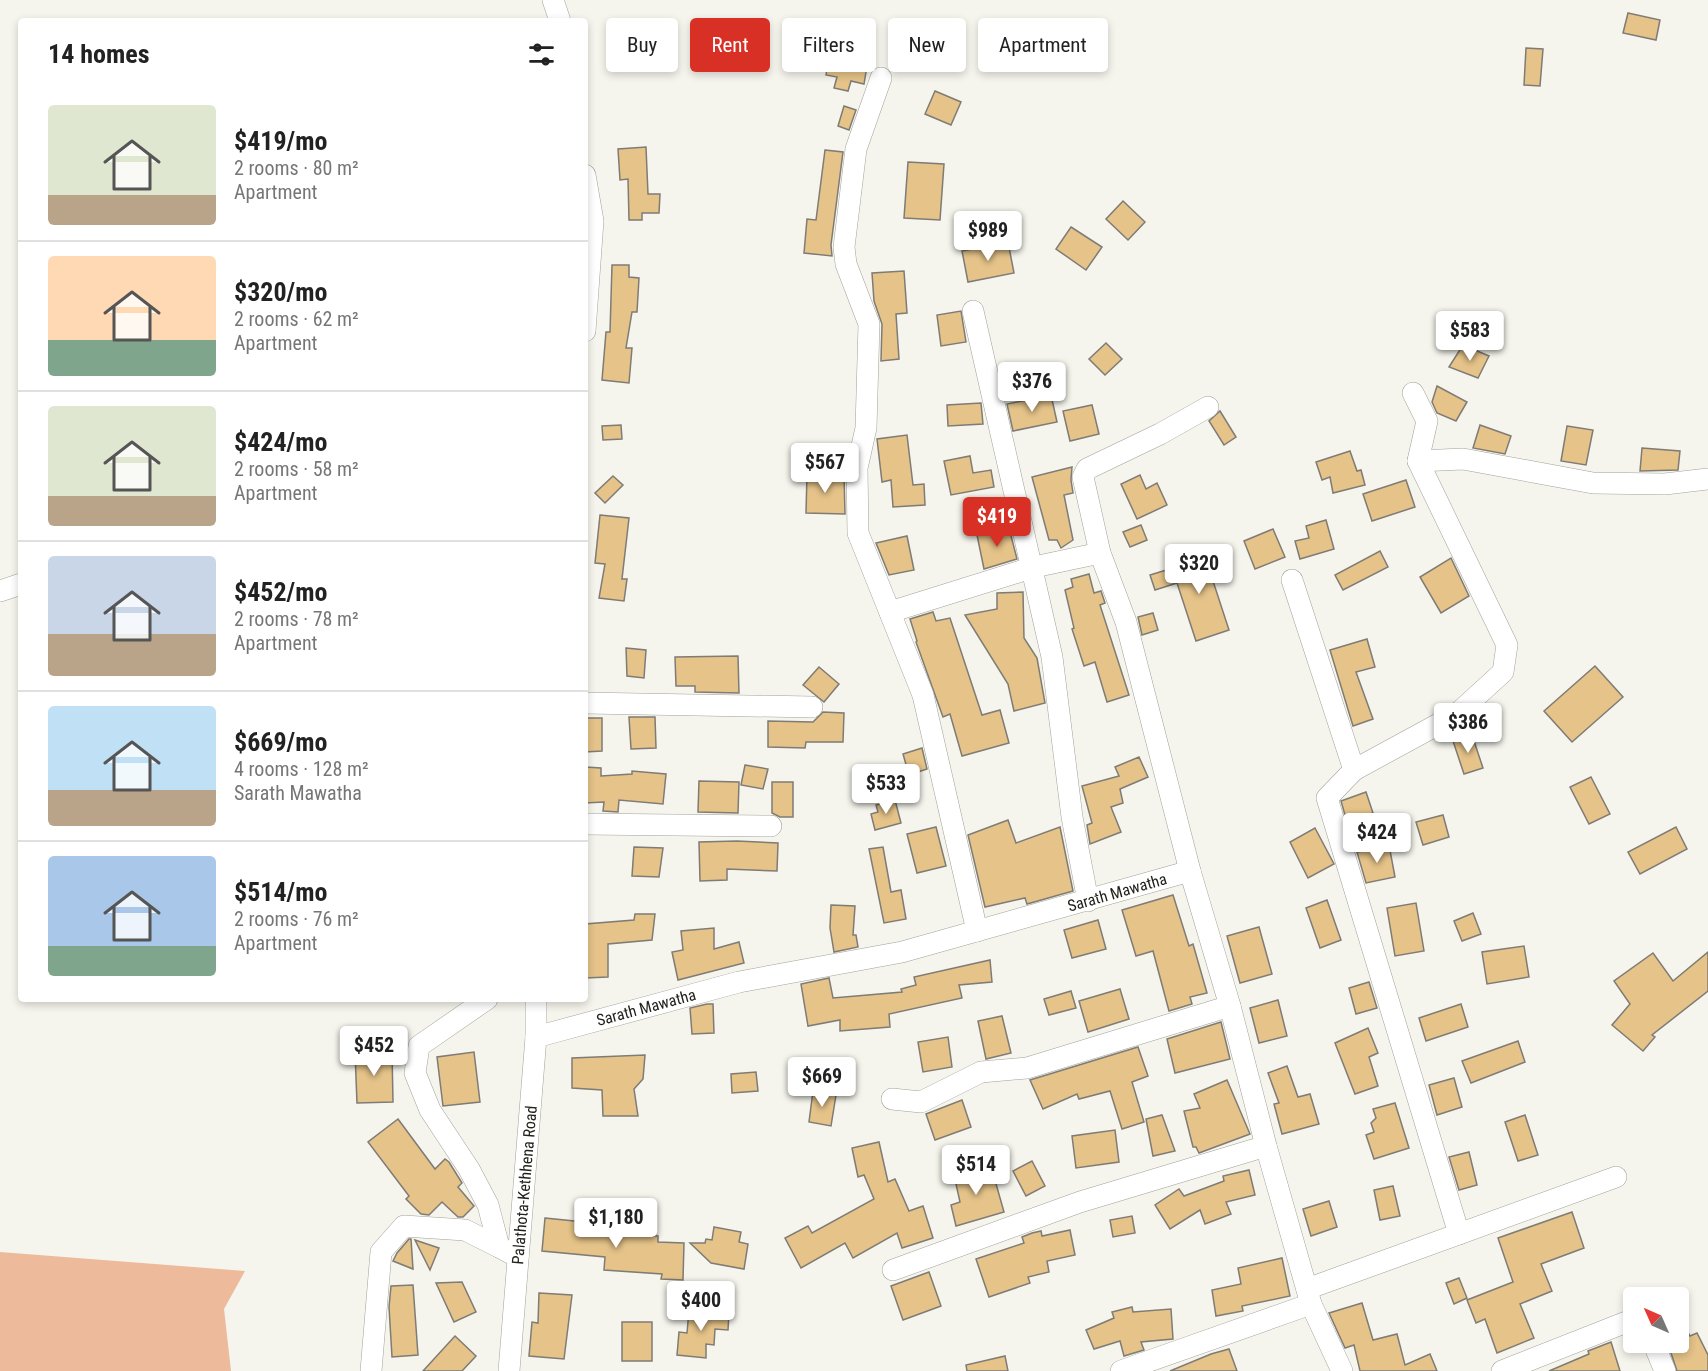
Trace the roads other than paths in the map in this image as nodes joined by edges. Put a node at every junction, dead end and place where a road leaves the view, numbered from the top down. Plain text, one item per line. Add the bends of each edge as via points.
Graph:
1 (554, 0) edge
2 (559, 18) edge
3 (881, 78) dead end
4 (588, 193) edge
5 (588, 290) edge
6 (973, 311) dead end
7 (1413, 393) dead end
8 (1208, 407) dead end
9 (1418, 461) junction
10 (1708, 479) edge
11 (1100, 553) junction
12 (1034, 567) junction
13 (1292, 580) dead end
14 (18, 585) edge
15 (0, 591) edge
16 (890, 612) junction
17 (588, 703) edge
18 (812, 707) dead end
19 (1354, 770) junction
20 (588, 824) edge
21 (771, 826) dead end
22 (1190, 871) junction
23 (1088, 901) junction
24 (977, 931) junction
25 (483, 1002) edge
26 (536, 1002) edge
27 (1230, 1006) junction
28 (536, 1037) junction
29 (892, 1099) dead end
30 (1266, 1146) junction
31 (1616, 1177) dead end
32 (1459, 1234) junction
33 (499, 1247) junction
34 (518, 1257) junction
35 (893, 1270) dead end
36 (1309, 1296) junction
37 (1623, 1323) edge
38 (1658, 1353) edge
39 (371, 1371) edge
40 (509, 1371) edge
41 (1121, 1371) edge
42 (1342, 1371) edge
43 (1502, 1371) edge
44 (1665, 1371) edge

1 - 2 street
3 - 16 street via 856,149 844,247 846,264 869,324 866,428 857,468 858,533
4 - 5 street via 593,222
6 - 12 street
7 - 9 street via 1427,421
8 - 11 street via 1086,470 1083,477
9 - 10 street via 1463,459 1593,483 1665,484
9 - 19 street via 1506,645 1503,672 1457,714
11 - 12 street
11 - 22 street via 1126,622
12 - 16 street
12 - 23 street via 1052,657 1072,817
13 - 19 street
14 - 15 street
16 - 24 street via 923,696
17 - 18 street
19 - 32 street via 1327,798
20 - 21 street
22 - 23 street, Sarath Mawatha
22 - 27 street
23 - 24 street, Sarath Mawatha
24 - 28 street, Sarath Mawatha via 902,952 739,982
25 - 33 street via 419,1046 415,1073 430,1110 488,1205
26 - 28 street, Palathota-Kethhena Road
27 - 29 street via 1027,1068 981,1072 921,1102
27 - 30 street
28 - 34 street, Palathota-Kethhena Road
30 - 35 street via 1080,1202
30 - 36 street
31 - 32 street
32 - 36 street
33 - 34 street
33 - 39 street via 465,1230 404,1226 381,1252
34 - 40 street, Palathota-Kethhena Road
36 - 41 street
36 - 42 street
37 - 43 street
38 - 44 street

